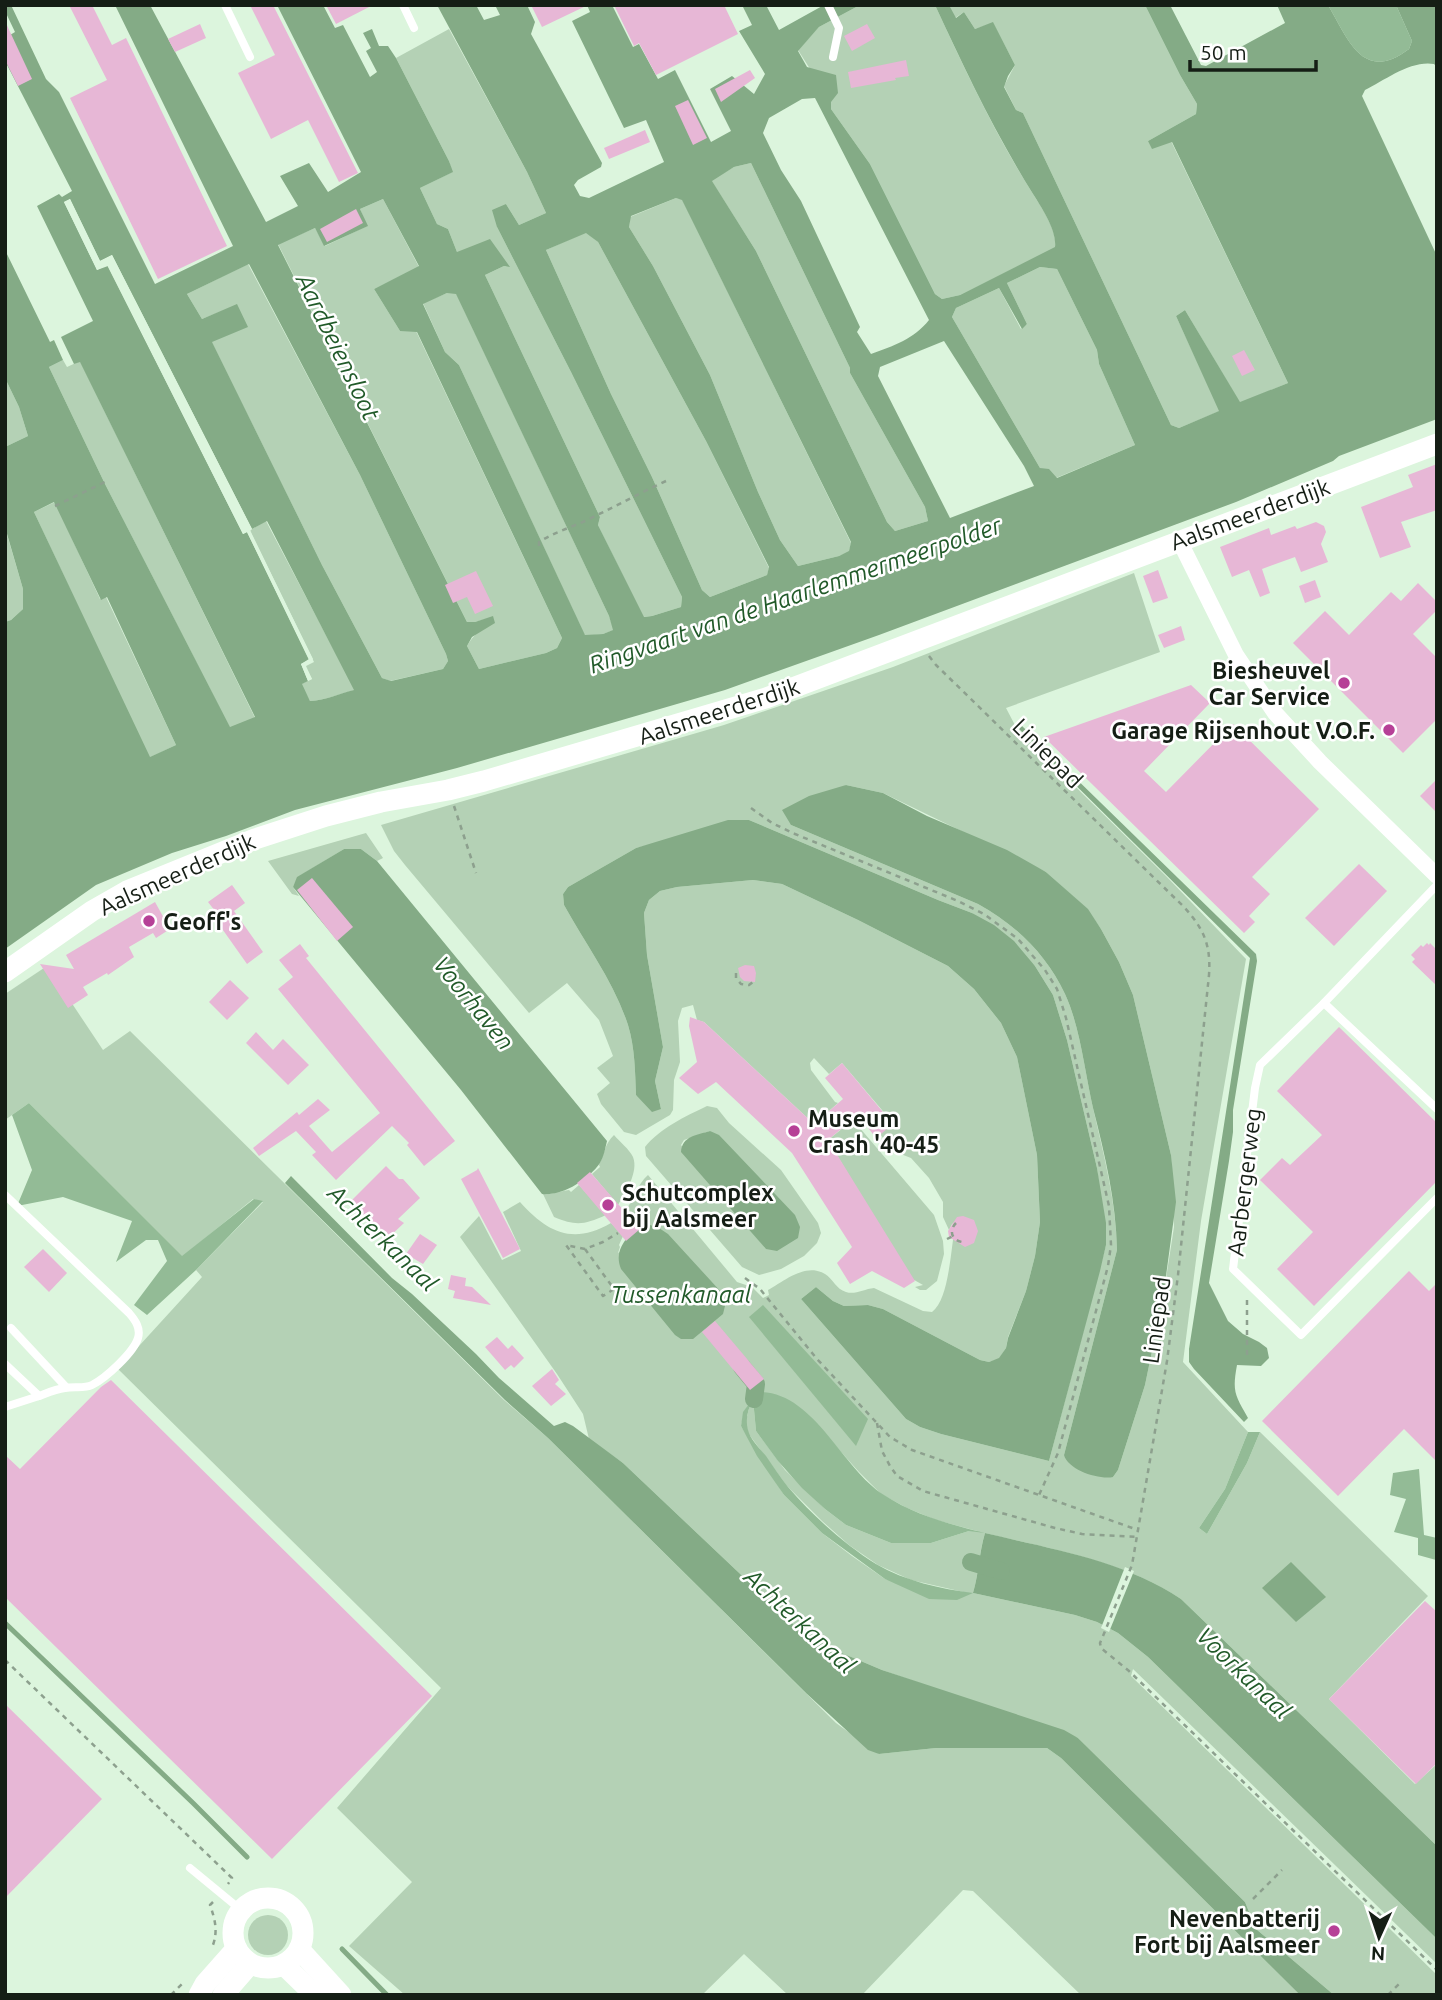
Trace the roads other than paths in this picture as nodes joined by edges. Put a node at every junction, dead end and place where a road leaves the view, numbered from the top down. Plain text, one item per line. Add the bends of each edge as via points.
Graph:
1 (225, 5) edge
2 (403, 5) edge
3 (828, 5) edge
4 (414, 28) dead end
5 (250, 57) dead end
6 (833, 57) dead end
7 (1437, 444) edge
8 (1179, 541) junction
9 (1437, 876) edge
10 (1437, 886) edge
11 (5, 972) edge
12 (1324, 1003) junction
13 (1437, 1110) edge
14 (5, 1195) edge
15 (1437, 1198) edge
16 (11, 1328) dead end
17 (5, 1364) edge
18 (66, 1387) junction
19 (39, 1396) junction
20 (7, 1404) edge
21 (190, 1868) dead end
22 (241, 1910) junction
23 (300, 1950) junction
24 (243, 1957) junction
25 (284, 1965) junction
26 (192, 1987) edge
27 (223, 1995) edge
28 (316, 1995) edge
29 (341, 1995) edge

1 - 5 lane
2 - 4 lane
3 - 6 lane via 839,28
7 - 8 street, Aalsmeerderdijk
8 - 9 street via 1231,647 1275,713
8 - 11 street, Aalsmeerderdijk via 766,698 448,790 380,802 275,831 127,891
10 - 12 lane, Aarbergerweg
12 - 13 lane
12 - 15 lane, Aarbergerweg via 1260,1065 1233,1269 1301,1335
14 - 18 lane via 129,1313 139,1331 132,1348 108,1375 90,1386
16 - 18 lane
17 - 19 lane
18 - 19 lane
19 - 20 lane
21 - 22 lane
22 - 23 street via 272,1898 293,1907 303,1927
22 - 24 street via 233,1940
23 - 25 street
23 - 29 street
24 - 25 street via 261,1968
24 - 26 street via 205,1984
24 - 27 street
25 - 28 street

